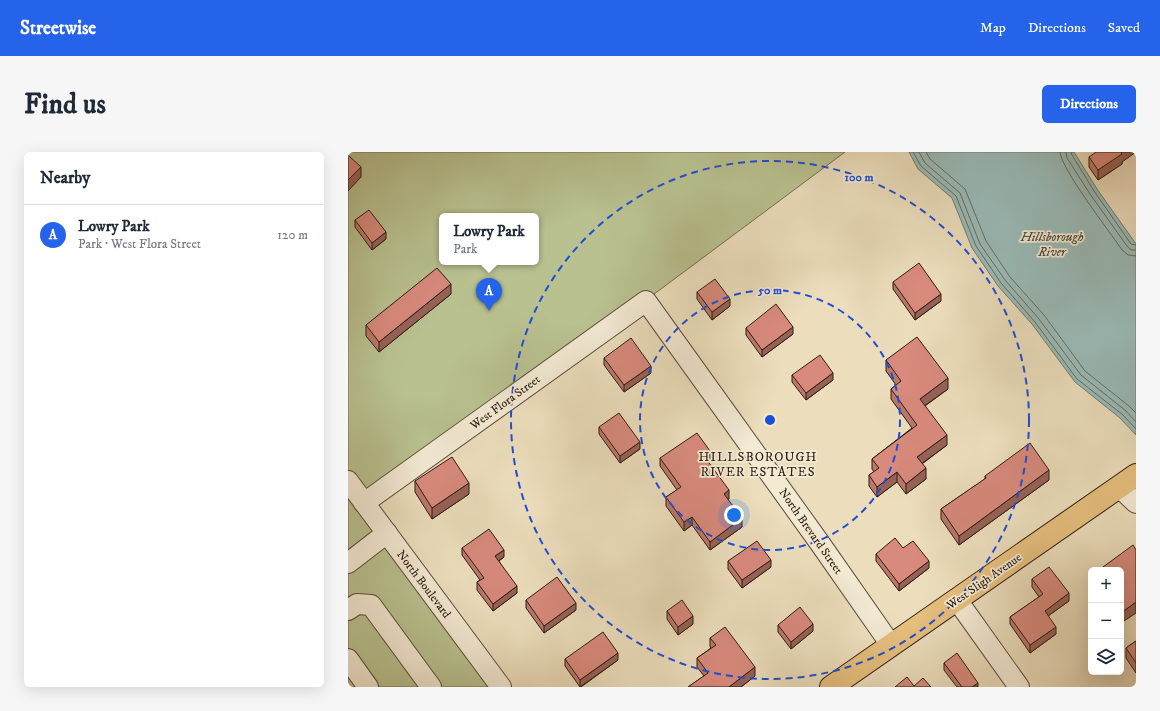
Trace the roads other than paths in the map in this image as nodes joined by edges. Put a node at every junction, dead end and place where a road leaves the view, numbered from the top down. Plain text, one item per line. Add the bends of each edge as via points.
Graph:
1 (646, 301) joint
2 (348, 481) edge
3 (1128, 481) edge
4 (364, 503) junction
5 (1136, 503) edge
6 (387, 533) junction
7 (348, 563) edge
8 (957, 600) junction
9 (348, 610) edge
10 (892, 645) junction
11 (348, 659) edge
12 (368, 687) edge
13 (430, 687) edge
14 (501, 687) edge
15 (832, 687) edge
16 (1019, 687) edge

1 - 4 street, West Flora Street
1 - 10 street, North Brevard Street
2 - 4 street, North Boulevard
3 - 5 street
3 - 8 main road, West Sligh Avenue
4 - 6 street, North Boulevard
6 - 7 street
6 - 14 street, North Boulevard
8 - 10 main road, West Sligh Avenue
8 - 16 street
9 - 13 street via 357,604 371,605
10 - 15 main road, West Sligh Avenue
11 - 12 street

